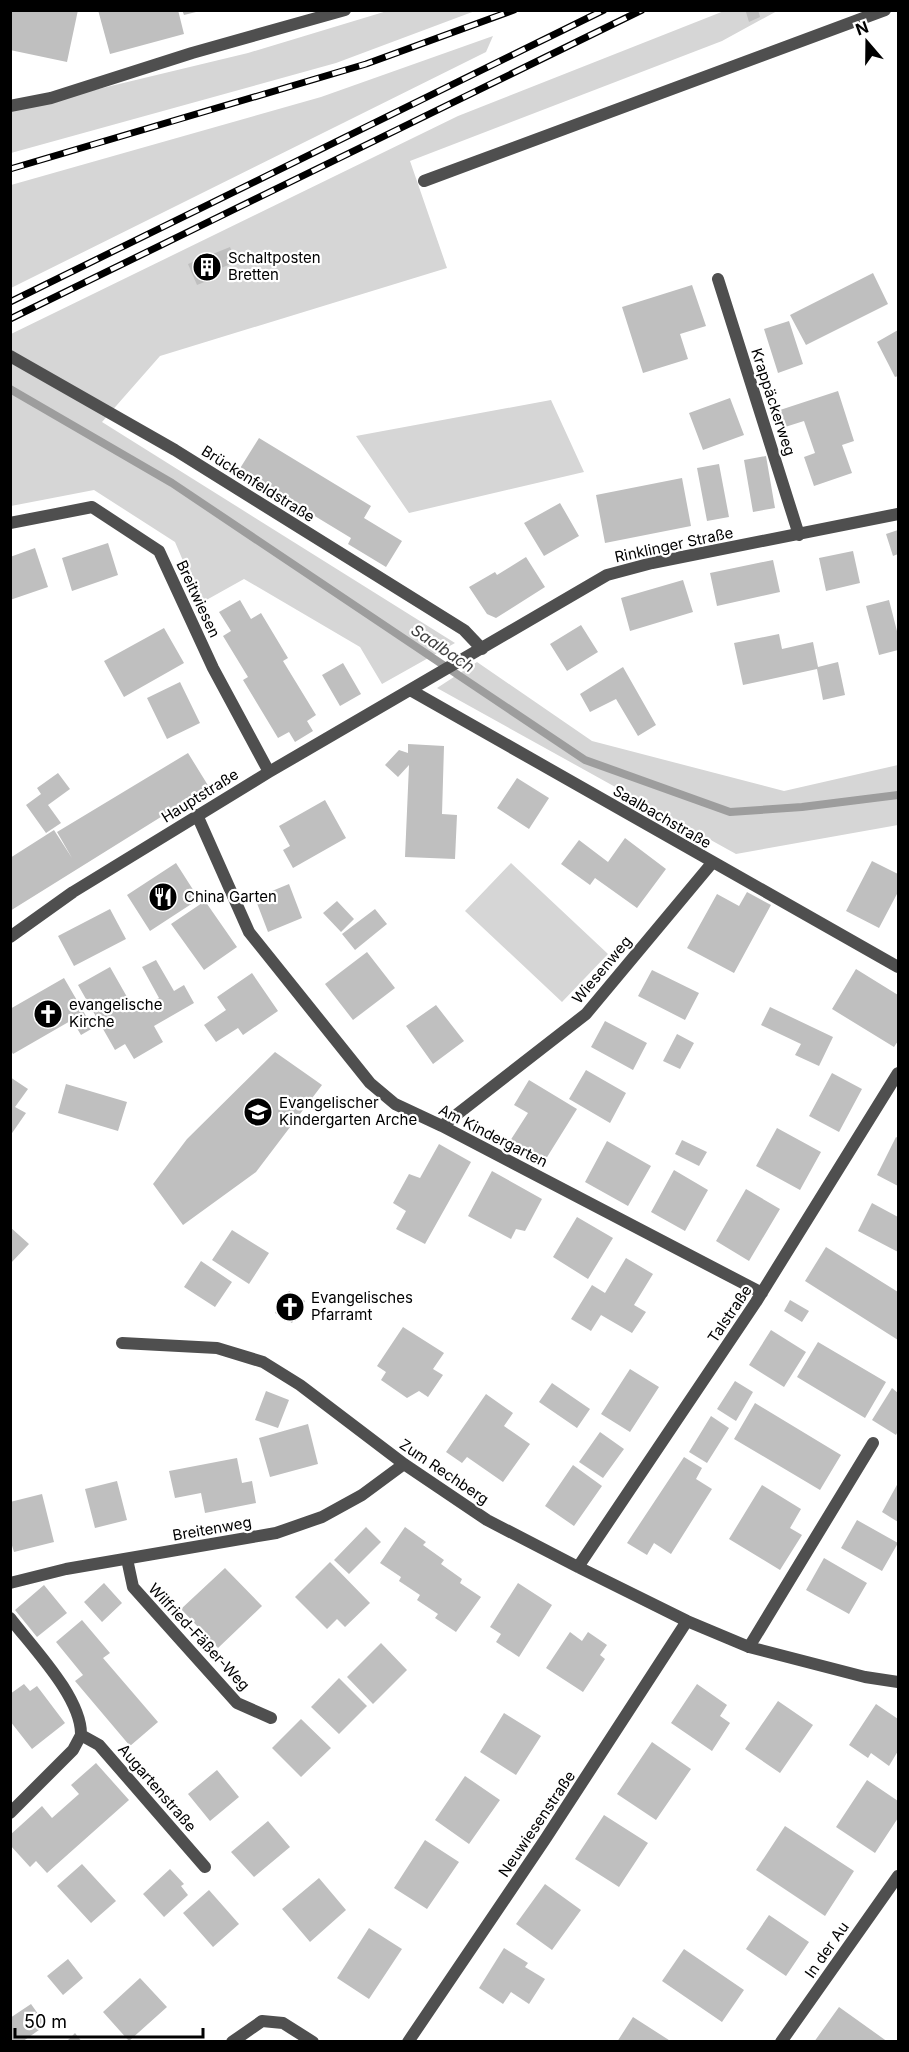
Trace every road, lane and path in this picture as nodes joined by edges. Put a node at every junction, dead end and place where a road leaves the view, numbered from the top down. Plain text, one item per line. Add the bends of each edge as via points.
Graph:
1 (345, 10) edge
2 (885, 10) edge
3 (322, 14) edge
4 (10, 105) edge
5 (424, 181) dead end
6 (718, 279) dead end
7 (10, 356) edge
8 (898, 514) edge
9 (10, 523) edge
10 (799, 535) junction
11 (482, 649) junction
12 (416, 688) junction
13 (268, 772) junction
14 (197, 815) junction
15 (712, 862) junction
16 (10, 937) edge
17 (898, 967) edge
18 (898, 1073) edge
19 (442, 1126) junction
20 (762, 1293) junction
21 (122, 1343) dead end
22 (873, 1443) dead end
23 (404, 1464) junction
24 (127, 1559) junction
25 (578, 1567) junction
26 (10, 1583) edge
27 (10, 1618) edge
28 (687, 1622) junction
29 (749, 1647) junction
30 (898, 1682) edge
31 (271, 1718) dead end
32 (81, 1735) junction
33 (10, 1813) edge
34 (205, 1867) dead end
35 (898, 1876) edge
36 (232, 2042) edge
37 (312, 2042) edge
38 (408, 2042) edge
39 (781, 2042) edge

1 - 3 street
2 - 5 street
3 - 4 street via 51,98
6 - 10 street, Krappäckerweg
7 - 11 street, Brückenfeldstraße via 175,450 464,630
8 - 10 street, Rinklinger Straße
9 - 13 street, Breitwiesen via 92,507 159,551 213,668
10 - 11 street, Rinklinger Straße via 607,575
11 - 12 street, Rinklinger Straße
12 - 13 street, Hauptstraße
12 - 15 street, Saalbachstraße
13 - 14 street, Hauptstraße
14 - 16 street, Hauptstraße via 73,892
14 - 19 street, Am Kindergarten via 249,932 370,1083 395,1104
15 - 17 street, Saalbachstraße
15 - 19 street, Wiesenweg via 586,1014
18 - 20 street, Talstraße
19 - 20 street, Am Kindergarten
20 - 25 street, Talstraße
21 - 23 street, Zum Rechberg via 217,1348 262,1362 300,1385
22 - 29 street
23 - 24 street, Breitenweg via 362,1495 322,1517 285,1530
23 - 25 street, Zum Rechberg via 488,1520
24 - 26 street, Breitenweg
24 - 31 street, Wilfried-Fäßer-Weg via 134,1587 237,1703
25 - 28 street, Zum Rechberg
27 - 32 street via 74,1704
28 - 29 street, Zum Rechberg
28 - 38 street, Neuwiesenstraße
29 - 30 street, Zum Rechberg
32 - 33 street via 73,1750
32 - 34 street, Augartenstraße via 99,1745
35 - 39 street, In der Au
36 - 37 street via 262,2021 283,2023

